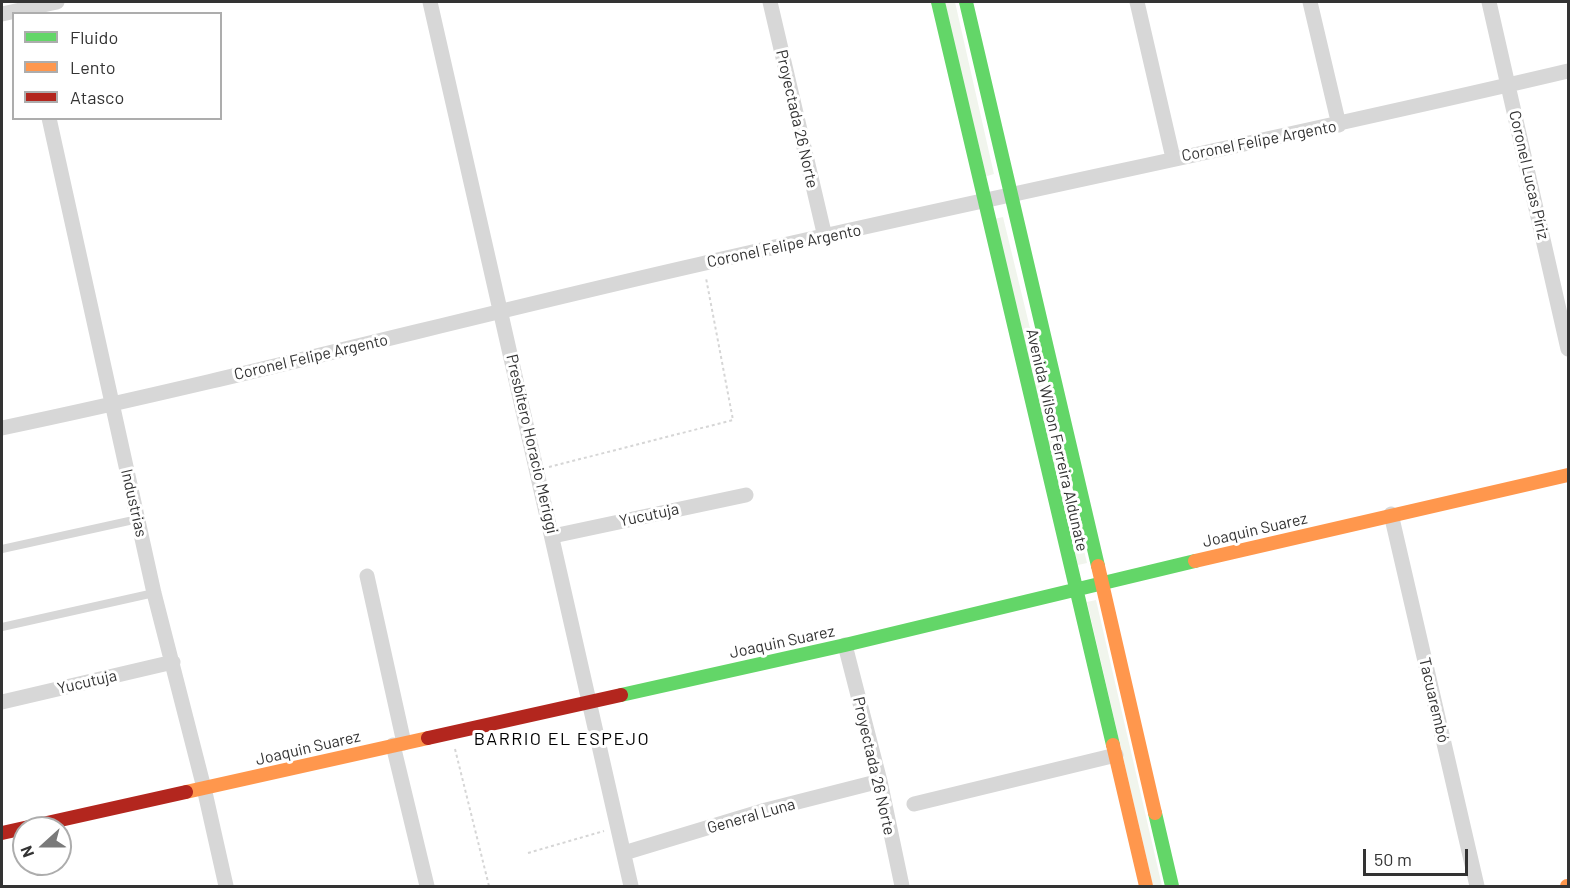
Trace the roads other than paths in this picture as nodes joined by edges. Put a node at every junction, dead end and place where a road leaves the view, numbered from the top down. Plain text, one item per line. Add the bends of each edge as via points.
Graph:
1 (57, 2) edge
2 (430, 2) edge
3 (770, 2) edge
4 (938, 2) edge
5 (966, 2) edge
6 (1137, 2) edge
7 (1310, 2) edge
8 (1489, 2) edge
9 (25, 8) edge
10 (2, 14) edge
11 (1569, 71) edge
12 (1509, 85) junction
13 (49, 120) edge
14 (1339, 125) junction
15 (1173, 158) junction
16 (1010, 197) junction
17 (984, 202) junction
18 (825, 237) junction
19 (502, 311) junction
20 (1569, 349) edge
21 (111, 405) junction
22 (2, 428) edge
23 (1569, 475) edge
24 (746, 495) dead end
25 (1390, 514) junction
26 (138, 519) junction
27 (553, 536) junction
28 (2, 549) edge
29 (367, 576) dead end
30 (1103, 583) junction
31 (1076, 589) junction
32 (154, 593) junction
33 (2, 627) edge
34 (845, 645) junction
35 (173, 662) junction
36 (590, 700) junction
37 (2, 702) edge
38 (398, 744) junction
39 (1116, 755) junction
40 (880, 781) junction
41 (204, 788) junction
42 (914, 804) dead end
43 (2, 833) edge
44 (624, 853) junction
45 (226, 886) edge
46 (427, 886) edge
47 (631, 886) edge
48 (902, 886) edge
49 (1146, 886) edge
50 (1172, 886) edge
51 (1477, 886) edge

1 - 9 street
2 - 19 street, Presbítero Horacio Meriggi
3 - 18 street, Proyectada 26 Norte
4 - 17 street, Avenida Wilson Ferreira Aldunate
5 - 16 street, Avenida Wilson Ferreira Aldunate
6 - 15 street
7 - 14 street
8 - 12 street, Coronel Lucas Píriz
9 - 10 street
11 - 12 street, Coronel Felipe Argento
12 - 14 street, Coronel Felipe Argento
12 - 20 street, Coronel Lucas Píriz
13 - 21 street, Industrias
14 - 15 street, Coronel Felipe Argento
15 - 16 street, Coronel Felipe Argento
16 - 17 street, Coronel Felipe Argento
16 - 30 street, Avenida Wilson Ferreira Aldunate
17 - 18 street, Coronel Felipe Argento
17 - 31 street, Avenida Wilson Ferreira Aldunate
18 - 19 street, Coronel Felipe Argento
19 - 21 street, Coronel Felipe Argento
19 - 27 street, Presbítero Horacio Meriggi
21 - 22 street, Coronel Felipe Argento
21 - 26 street, Industrias
23 - 25 street, Joaquin Suarez
24 - 27 street, Yucutuja
25 - 30 street, Joaquin Suarez
25 - 51 street, Tacuarembó
26 - 28 lane
26 - 32 street, Industrias
27 - 36 street, Presbítero Horacio Meriggi
29 - 38 street
30 - 31 street, Joaquin Suarez
30 - 50 street, Avenida Wilson Ferreira Aldunate
31 - 34 street, Joaquin Suarez
31 - 39 street, Avenida Wilson Ferreira Aldunate
32 - 33 lane
32 - 35 street, Industrias
34 - 36 street, Joaquin Suarez
34 - 40 street, Proyectada 26 Norte
35 - 37 street, Yucutuja
35 - 41 street, Industrias
36 - 38 street, Joaquin Suarez
36 - 44 street, Presbítero Horacio Meriggi
38 - 41 street, Joaquin Suarez
38 - 46 street
39 - 42 street
39 - 49 street, Avenida Wilson Ferreira Aldunate
40 - 44 street, General Luna
40 - 48 street, Proyectada 26 Norte
41 - 43 street, Joaquin Suarez
41 - 45 street, Industrias
44 - 47 street, Presbítero Horacio Meriggi

